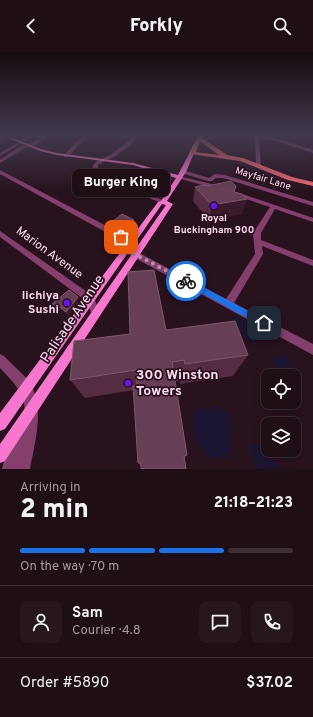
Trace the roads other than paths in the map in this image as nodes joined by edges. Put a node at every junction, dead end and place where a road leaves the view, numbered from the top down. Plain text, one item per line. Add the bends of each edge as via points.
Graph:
1 (13, 153) edge
2 (61, 153) edge
3 (64, 153) edge
4 (114, 153) edge
5 (192, 153) edge
6 (196, 153) edge
7 (222, 153) edge
8 (258, 153) edge
9 (68, 155) junction
10 (109, 157) junction
11 (227, 157) junction
12 (102, 160) junction
13 (0, 162) edge
14 (258, 165) junction
15 (0, 172) edge
16 (182, 174) junction
17 (209, 182) junction
18 (313, 184) edge
19 (224, 190) edge
20 (231, 193) edge
21 (164, 202) junction
22 (313, 204) edge
23 (273, 207) junction
24 (313, 220) edge
25 (0, 233) edge
26 (257, 241) junction
27 (132, 243) junction
28 (131, 252) junction
29 (313, 263) edge
30 (90, 300) junction
31 (228, 304) junction
32 (96, 314) junction
33 (313, 350) edge
34 (0, 360) edge
35 (26, 388) junction
36 (32, 410) junction
37 (0, 424) edge
38 (0, 456) edge
39 (9, 469) edge
40 (23, 469) edge

1 - 13 street
2 - 9 street
3 - 9 street
4 - 10 street
5 - 16 street, Palisade Avenue
6 - 11 main road
7 - 11 main road
8 - 14 street
9 - 10 street
9 - 12 street
10 - 12 street
10 - 16 street via 146,162
11 - 14 main road
12 - 16 street
12 - 21 street via 95,167 99,175
14 - 18 main road via 286,177
15 - 27 street
16 - 17 street via 202,184
16 - 21 street, Palisade Avenue
17 - 19 street
17 - 22 street, Mayfair Lane via 215,176 221,175
20 - 23 street
21 - 27 street, Palisade Avenue via 160,203
21 - 28 street, Palisade Avenue via 170,204
23 - 24 street
23 - 26 street via 256,233
25 - 30 street, Marion Avenue
26 - 29 street
26 - 31 street via 259,254
27 - 28 street, Palisade Avenue
28 - 30 street, Palisade Avenue
28 - 31 street
28 - 32 street, Palisade Avenue
30 - 32 street
30 - 35 street, Palisade Avenue
31 - 33 street
32 - 36 street, Palisade Avenue
34 - 35 street
35 - 36 street
35 - 37 street, Palisade Avenue
36 - 38 street, Palisade Avenue
36 - 39 street via 13,452
36 - 40 street

